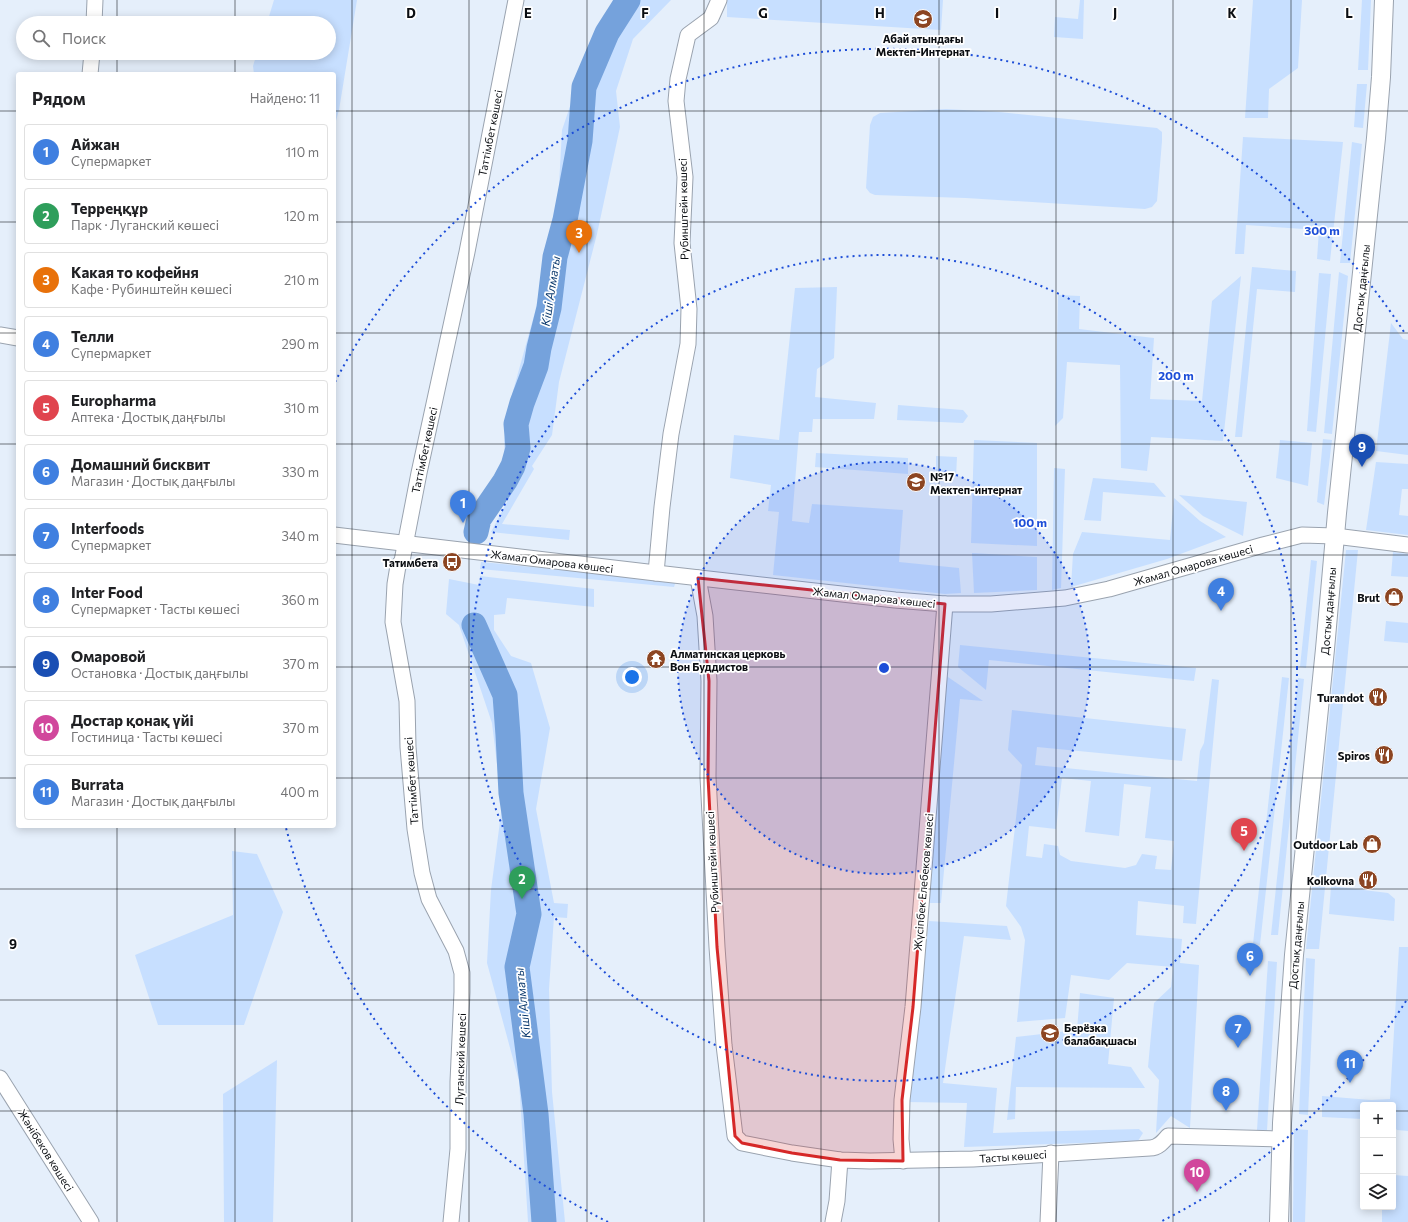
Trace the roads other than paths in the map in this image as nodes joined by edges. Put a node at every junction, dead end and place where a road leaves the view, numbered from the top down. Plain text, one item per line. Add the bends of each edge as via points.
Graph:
1 (95, 0) edge
2 (516, 0) edge
3 (719, 0) edge
4 (1384, 0) edge
5 (94, 16) edge
6 (91, 60) edge
7 (90, 72) edge
8 (0, 335) edge
9 (16, 338) edge
10 (336, 535) edge
11 (1335, 536) junction
12 (405, 544) junction
13 (1408, 545) edge
14 (656, 574) junction
15 (698, 578) junction
16 (945, 604) junction
17 (431, 903) joint
18 (0, 1078) edge
19 (1281, 1139) junction
20 (742, 1143) joint
21 (1051, 1153) junction
22 (840, 1160) junction
23 (903, 1161) junction
24 (91, 1222) edge
25 (451, 1222) edge
26 (833, 1222) edge
27 (1048, 1222) edge
28 (1279, 1222) edge

1 - 5 street
2 - 12 street, Таттімбет көшесі via 467,252
3 - 14 street, Рубинштейн көшесі via 711,18 688,35 678,79 676,101 685,177 682,243 689,309 688,344 671,434
4 - 11 main road, Достық даңғылы via 1376,138
6 - 7 street
8 - 9 street
10 - 12 street, Жамал Омарова көшесі
11 - 13 street, Жамал Омарова көшесі
11 - 16 street, Жамал Омарова көшесі via 1302,536 1109,589 1066,598 991,604
11 - 19 main road, Достық даңғылы via 1294,956
12 - 14 street, Жамал Омарова көшесі
12 - 17 street, Таттімбет көшесі via 395,584 393,622 407,701 415,829 422,873
14 - 15 street, Жамал Омарова көшесі
15 - 16 street, Жамал Омарова көшесі
15 - 20 street, Рубинштейн көшесі via 705,616 709,681 708,777 724,1045 735,1136
16 - 23 street, Жүсіпбек Елебеков көшесі via 902,1100
17 - 25 street, Луганский көшесі via 456,951 462,973 458,1149
18 - 24 street, Жәнібеков көшесі
19 - 21 street, Тасты көшесі via 1168,1136 1154,1148
19 - 28 main road, Достық даңғылы
20 - 22 street, Тасты көшесі
21 - 23 street, Тасты көшесі
21 - 27 street
22 - 23 street, Тасты көшесі
22 - 26 street

